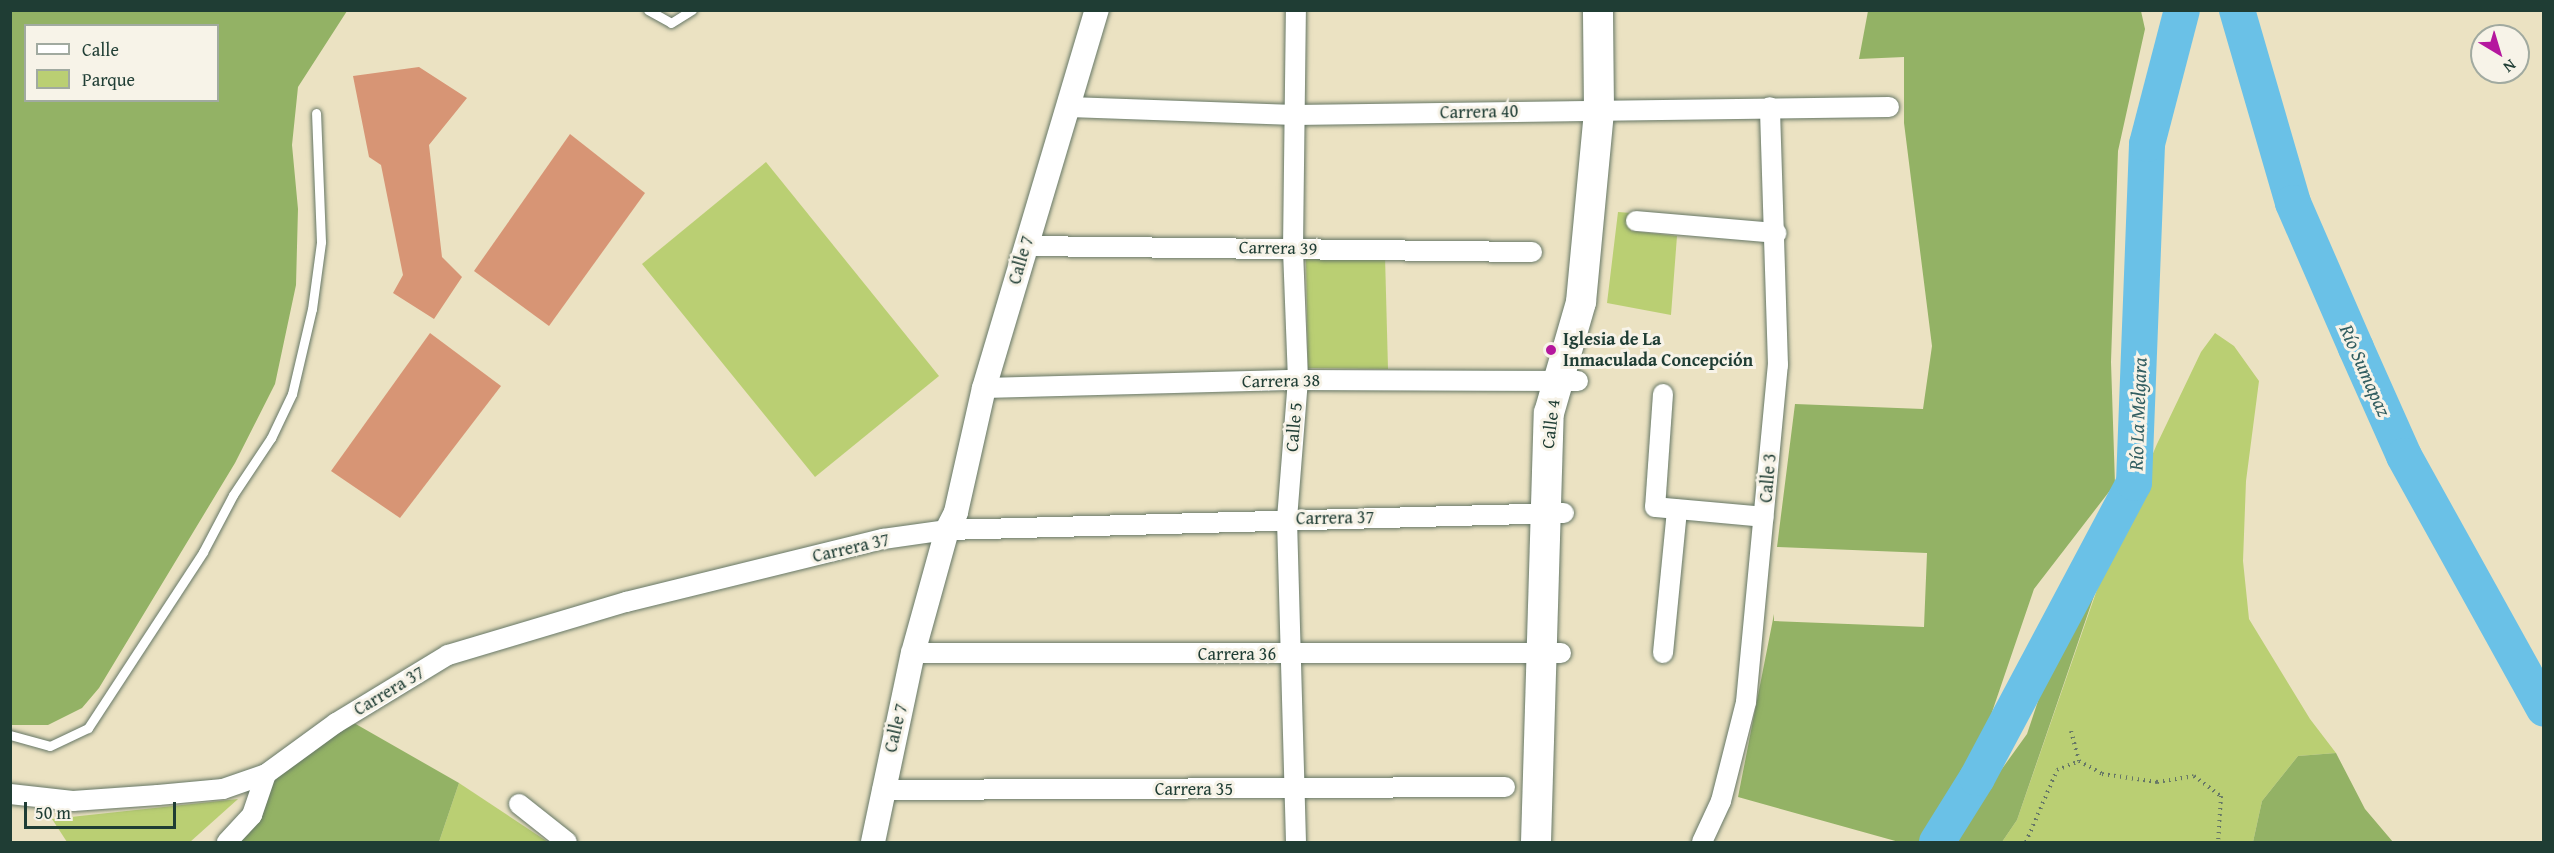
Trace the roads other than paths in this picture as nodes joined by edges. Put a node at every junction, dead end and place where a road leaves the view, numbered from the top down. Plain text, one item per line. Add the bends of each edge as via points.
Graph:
1 (648, 10) edge
2 (692, 10) edge
3 (1097, 10) edge
4 (1296, 10) edge
5 (1598, 10) edge
6 (1616, 10) edge
7 (1069, 107) junction
8 (1770, 107) junction
9 (1889, 107) dead end
10 (1607, 110) junction
11 (316, 113) dead end
12 (1295, 115) junction
13 (1636, 221) dead end
14 (1776, 233) junction
15 (1024, 246) junction
16 (1293, 248) junction
17 (1532, 252) dead end
18 (1298, 380) junction
19 (1568, 380) junction
20 (984, 388) junction
21 (1663, 394) dead end
22 (1677, 510) junction
23 (1554, 513) junction
24 (1764, 517) junction
25 (1287, 519) junction
26 (954, 524) junction
27 (1552, 651) junction
28 (920, 653) junction
29 (1663, 653) dead end
30 (1288, 654) junction
31 (10, 735) edge
32 (266, 774) junction
33 (1505, 788) dead end
34 (1297, 789) junction
35 (890, 790) junction
36 (10, 794) edge
37 (519, 804) dead end
38 (227, 843) edge
39 (567, 843) edge
40 (873, 843) edge
41 (889, 843) edge
42 (1296, 843) edge
43 (1536, 843) edge
44 (1554, 843) edge
45 (1702, 843) edge

1 - 2 lane via 671,23
3 - 7 street, Calle 7
4 - 12 street, Calle 5
5 - 10 main road, Calle 4
6 - 10 main road, Calle 4
7 - 12 street, Carrera 40
7 - 15 street, Calle 7
8 - 9 street, Carrera 40
8 - 10 street, Carrera 40
8 - 14 street, Calle 3
10 - 12 street, Carrera 40
10 - 19 main road, Calle 4
11 - 31 lane via 321,242 312,309 291,394 272,438 88,728 50,746
12 - 16 street, Calle 5
13 - 14 street
14 - 24 street, Calle 3 via 1778,365
15 - 16 street, Carrera 39
15 - 20 street, Calle 7
16 - 17 street, Carrera 39
16 - 18 street, Calle 5
18 - 19 street, Carrera 38
18 - 20 street, Carrera 38
18 - 25 street, Calle 5
19 - 23 main road, Calle 4 via 1549,413
20 - 26 street, Calle 7
21 - 22 street via 1653,500 1655,507
22 - 24 street
22 - 29 street
23 - 25 street, Carrera 37
23 - 27 main road, Calle 4
24 - 45 street, Calle 3 via 1746,702 1721,801
25 - 26 street, Carrera 37
25 - 30 street, Calle 5
26 - 28 street, Calle 7
26 - 32 street, Carrera 37 via 626,602 447,656 336,723
27 - 30 street, Carrera 36
27 - 43 main road, Calle 4
27 - 44 main road, Calle 4
28 - 30 street, Carrera 36
28 - 35 street, Calle 7
30 - 34 street, Calle 5
32 - 36 street, Carrera 37 via 223,789 158,795 73,801
32 - 38 street via 252,815
33 - 34 street, Carrera 35
34 - 35 street, Carrera 35
34 - 42 street, Calle 5
35 - 40 street, Calle 7
35 - 41 street, Calle 7
37 - 39 street

